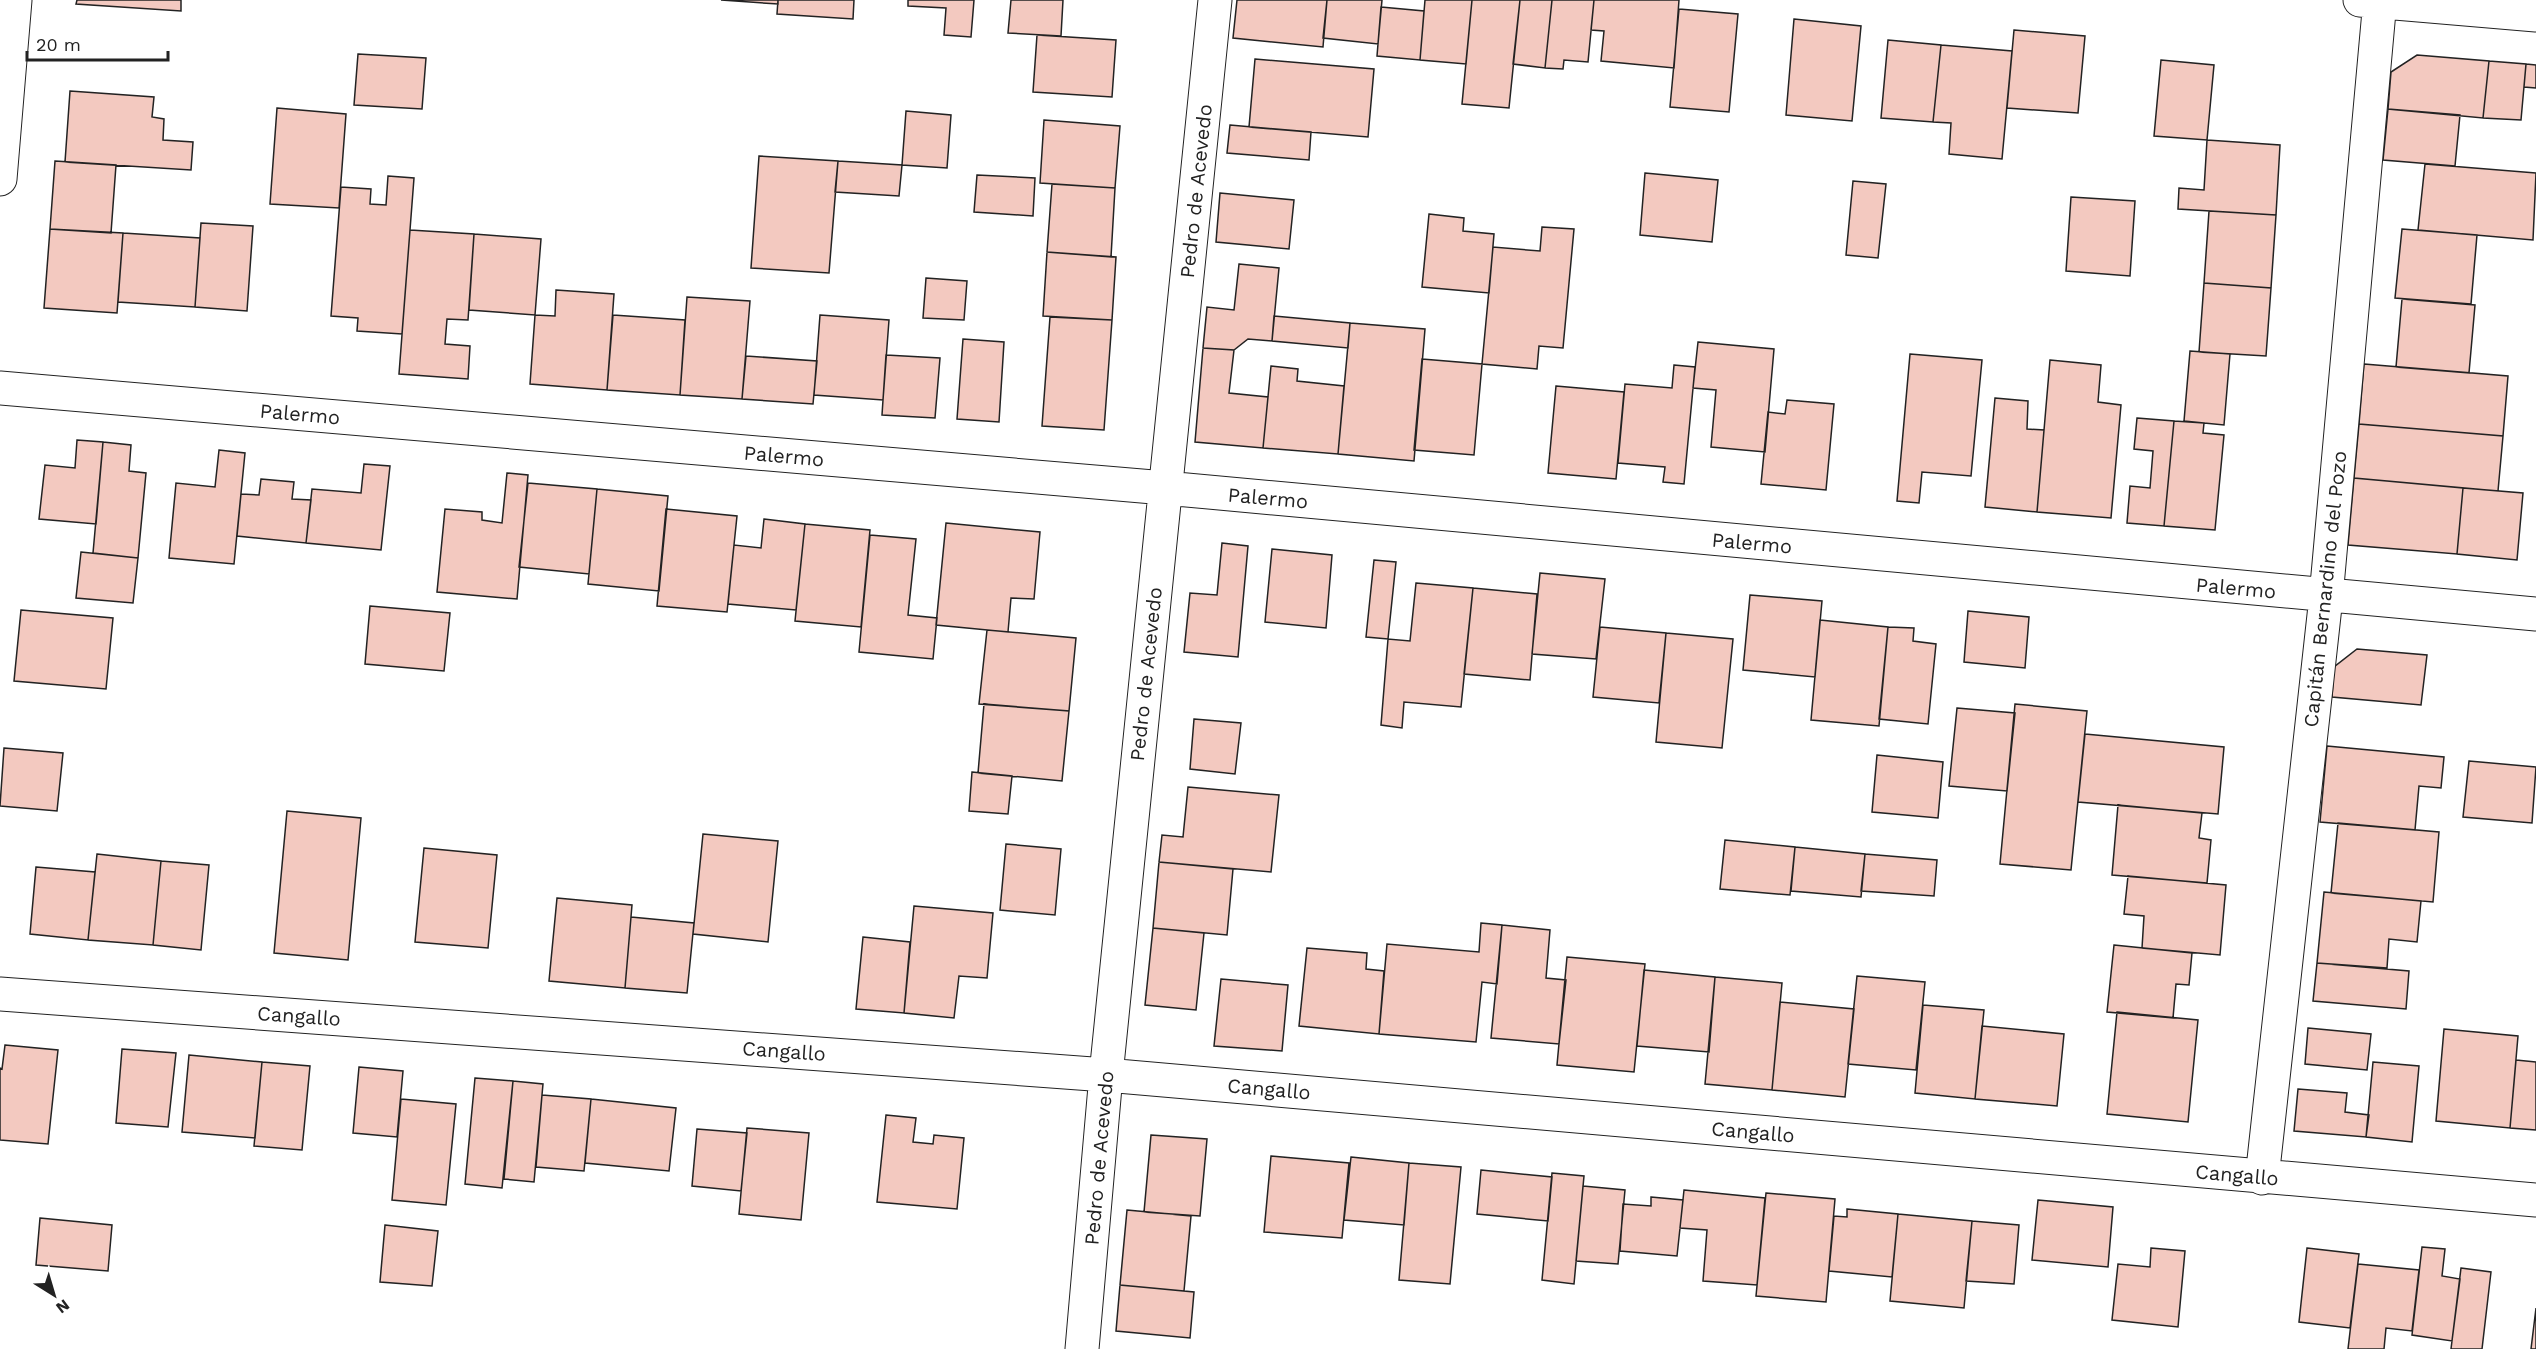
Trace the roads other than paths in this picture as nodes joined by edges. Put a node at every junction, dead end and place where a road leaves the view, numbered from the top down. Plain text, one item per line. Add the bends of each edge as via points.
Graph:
1 (15, 0) edge
2 (1215, 0) edge
3 (2373, 1) edge
4 (2536, 15) edge
5 (0, 179) edge
6 (0, 388) edge
7 (1165, 488) junction
8 (2326, 597) junction
9 (2536, 614) edge
10 (0, 994) edge
11 (1106, 1075) junction
12 (2262, 1178) junction
13 (2536, 1200) edge
14 (1082, 1349) edge

1 - 5 street
2 - 7 street, Pedro de Acevedo
3 - 4 street
3 - 8 street, Capitán Bernardino del Pozo
6 - 7 street, Palermo
7 - 8 street, Palermo
7 - 11 street, Pedro de Acevedo
8 - 9 street, Palermo
8 - 12 street, Capitán Bernardino del Pozo
10 - 11 street, Cangallo
11 - 12 street, Cangallo
11 - 14 street, Pedro de Acevedo
12 - 13 street, Cangallo

